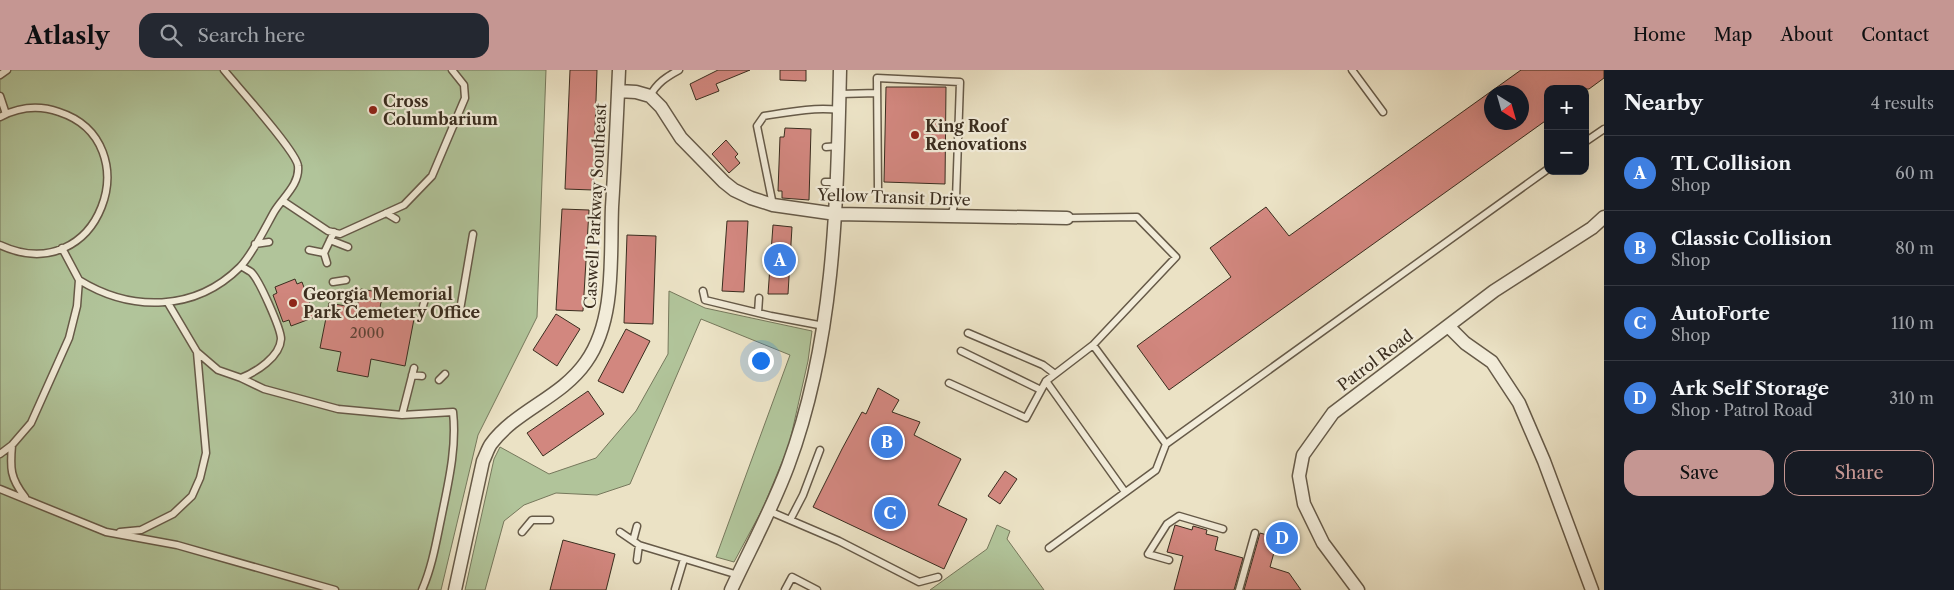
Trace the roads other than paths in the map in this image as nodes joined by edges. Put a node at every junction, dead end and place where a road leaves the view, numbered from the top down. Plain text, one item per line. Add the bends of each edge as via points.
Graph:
1 (7, 70) edge
2 (224, 70) edge
3 (452, 70) edge
4 (619, 70) edge
5 (679, 70) edge
6 (840, 70) edge
7 (1352, 70) edge
8 (0, 75) edge
9 (618, 91) junction
10 (877, 93) junction
11 (840, 94) junction
12 (0, 96) edge
13 (650, 96) junction
14 (839, 110) junction
15 (1383, 112) dead end
16 (3, 115) edge
17 (1604, 129) edge
18 (1589, 139) edge
19 (1544, 172) edge
20 (878, 190) dead end
21 (283, 201) junction
22 (773, 205) junction
23 (386, 212) junction
24 (836, 214) junction
25 (951, 216) junction
26 (1604, 217) edge
27 (1067, 218) joint
28 (396, 219) dead end
29 (334, 232) junction
30 (473, 234) dead end
31 (330, 240) junction
32 (269, 242) dead end
33 (255, 244) junction
34 (0, 245) edge
35 (348, 247) dead end
36 (62, 248) junction
37 (309, 250) dead end
38 (324, 253) junction
39 (327, 263) dead end
40 (241, 266) junction
41 (79, 280) junction
42 (346, 280) dead end
43 (333, 282) dead end
44 (703, 292) dead end
45 (426, 296) dead end
46 (759, 298) dead end
47 (168, 303) junction
48 (423, 306) dead end
49 (460, 310) dead end
50 (758, 313) junction
51 (824, 326) junction
52 (1448, 326) junction
53 (968, 333) dead end
54 (1093, 345) junction
55 (961, 351) dead end
56 (197, 352) junction
57 (445, 374) dead end
58 (1055, 374) junction
59 (422, 376) dead end
60 (242, 378) junction
61 (439, 380) dead end
62 (1046, 381) junction
63 (949, 383) dead end
64 (1041, 390) junction
65 (402, 414) junction
66 (1166, 444) junction
67 (12, 445) junction
68 (820, 450) dead end
69 (0, 454) edge
70 (0, 489) edge
71 (1125, 492) junction
72 (25, 498) junction
73 (769, 511) junction
74 (550, 520) dead end
75 (790, 520) junction
76 (637, 526) dead end
77 (1224, 529) dead end
78 (106, 532) junction
79 (522, 532) dead end
80 (620, 532) dead end
81 (1255, 533) dead end
82 (636, 543) junction
83 (1049, 548) dead end
84 (684, 559) junction
85 (638, 560) dead end
86 (1169, 560) dead end
87 (738, 575) junction
88 (938, 577) dead end
89 (675, 588) dead end
90 (335, 590) edge
91 (422, 590) edge
92 (455, 590) edge
93 (731, 590) edge
94 (785, 590) edge
95 (817, 590) edge
96 (1238, 590) edge
97 (1358, 590) edge
98 (1592, 590) edge

1 - 8 lane
2 - 21 lane via 288,147 298,164 298,174
3 - 23 lane via 464,85 465,98 432,176 404,204
4 - 9 street, Caswell Parkway Southeast
5 - 13 lane via 666,76
6 - 11 street
7 - 15 lane
9 - 13 street
9 - 92 street, Caswell Parkway Southeast via 607,304 600,336 577,374 548,399 502,430 490,445 483,460
10 - 11 lane
10 - 20 lane
10 - 25 lane via 877,78 960,82 956,199
11 - 14 street
12 - 16 lane
13 - 22 street, Yellow Transit Drive via 681,138 724,182 751,198
14 - 22 lane via 802,110 764,116 757,126
14 - 24 street via 832,146 831,182
16 - 36 lane via 28,108 62,113 90,133 102,152 107,186 102,208 82,236
17 - 18 lane
19 - 66 lane
21 - 29 lane via 307,219
21 - 33 lane
22 - 24 street, Yellow Transit Drive
23 - 28 lane
23 - 29 lane via 340,234
24 - 25 street, Yellow Transit Drive
24 - 51 street
25 - 27 street, Yellow Transit Drive
26 - 52 street, Patrol Road
27 - 54 lane via 1137,217 1176,257
29 - 31 lane
30 - 49 lane
31 - 35 lane
31 - 38 lane
32 - 33 lane
33 - 40 lane
34 - 36 lane via 30,254
36 - 41 lane
37 - 38 lane
38 - 39 lane
40 - 47 lane via 211,290
40 - 60 lane via 251,272 261,285 281,338 277,352 254,373
41 - 47 lane via 106,294 128,300
41 - 67 lane via 77,306 66,345 31,423
42 - 43 lane
44 - 50 lane via 705,300
45 - 48 lane
46 - 50 lane
47 - 56 lane
50 - 51 lane
51 - 73 street via 807,404 788,466
52 - 97 street, Patrol Road via 1332,413 1303,455 1299,476 1304,504 1324,543
52 - 98 street via 1492,362 1520,403
53 - 58 lane via 1043,365
54 - 58 lane
54 - 66 lane
55 - 64 lane
56 - 60 lane via 218,370
56 - 78 lane via 206,453 192,496 173,514 142,530
57 - 61 lane
58 - 62 lane
59 - 65 lane via 413,371
60 - 65 lane via 264,389 338,410
62 - 64 lane
62 - 71 lane
63 - 64 lane via 1026,418
65 - 91 lane via 452,412 454,426 449,477 430,572
66 - 71 lane via 1156,470
67 - 69 lane
67 - 72 lane via 12,477
68 - 75 lane
70 - 72 lane
71 - 83 lane
72 - 78 lane
73 - 75 lane
73 - 87 street
74 - 79 lane via 532,520
75 - 88 lane via 919,582
76 - 82 lane
77 - 86 lane via 1179,516 1167,524 1148,554
78 - 90 lane via 177,545
80 - 82 lane
81 - 96 lane
82 - 84 lane
82 - 85 lane
84 - 87 lane
84 - 89 lane
87 - 93 street
94 - 95 lane via 792,577

